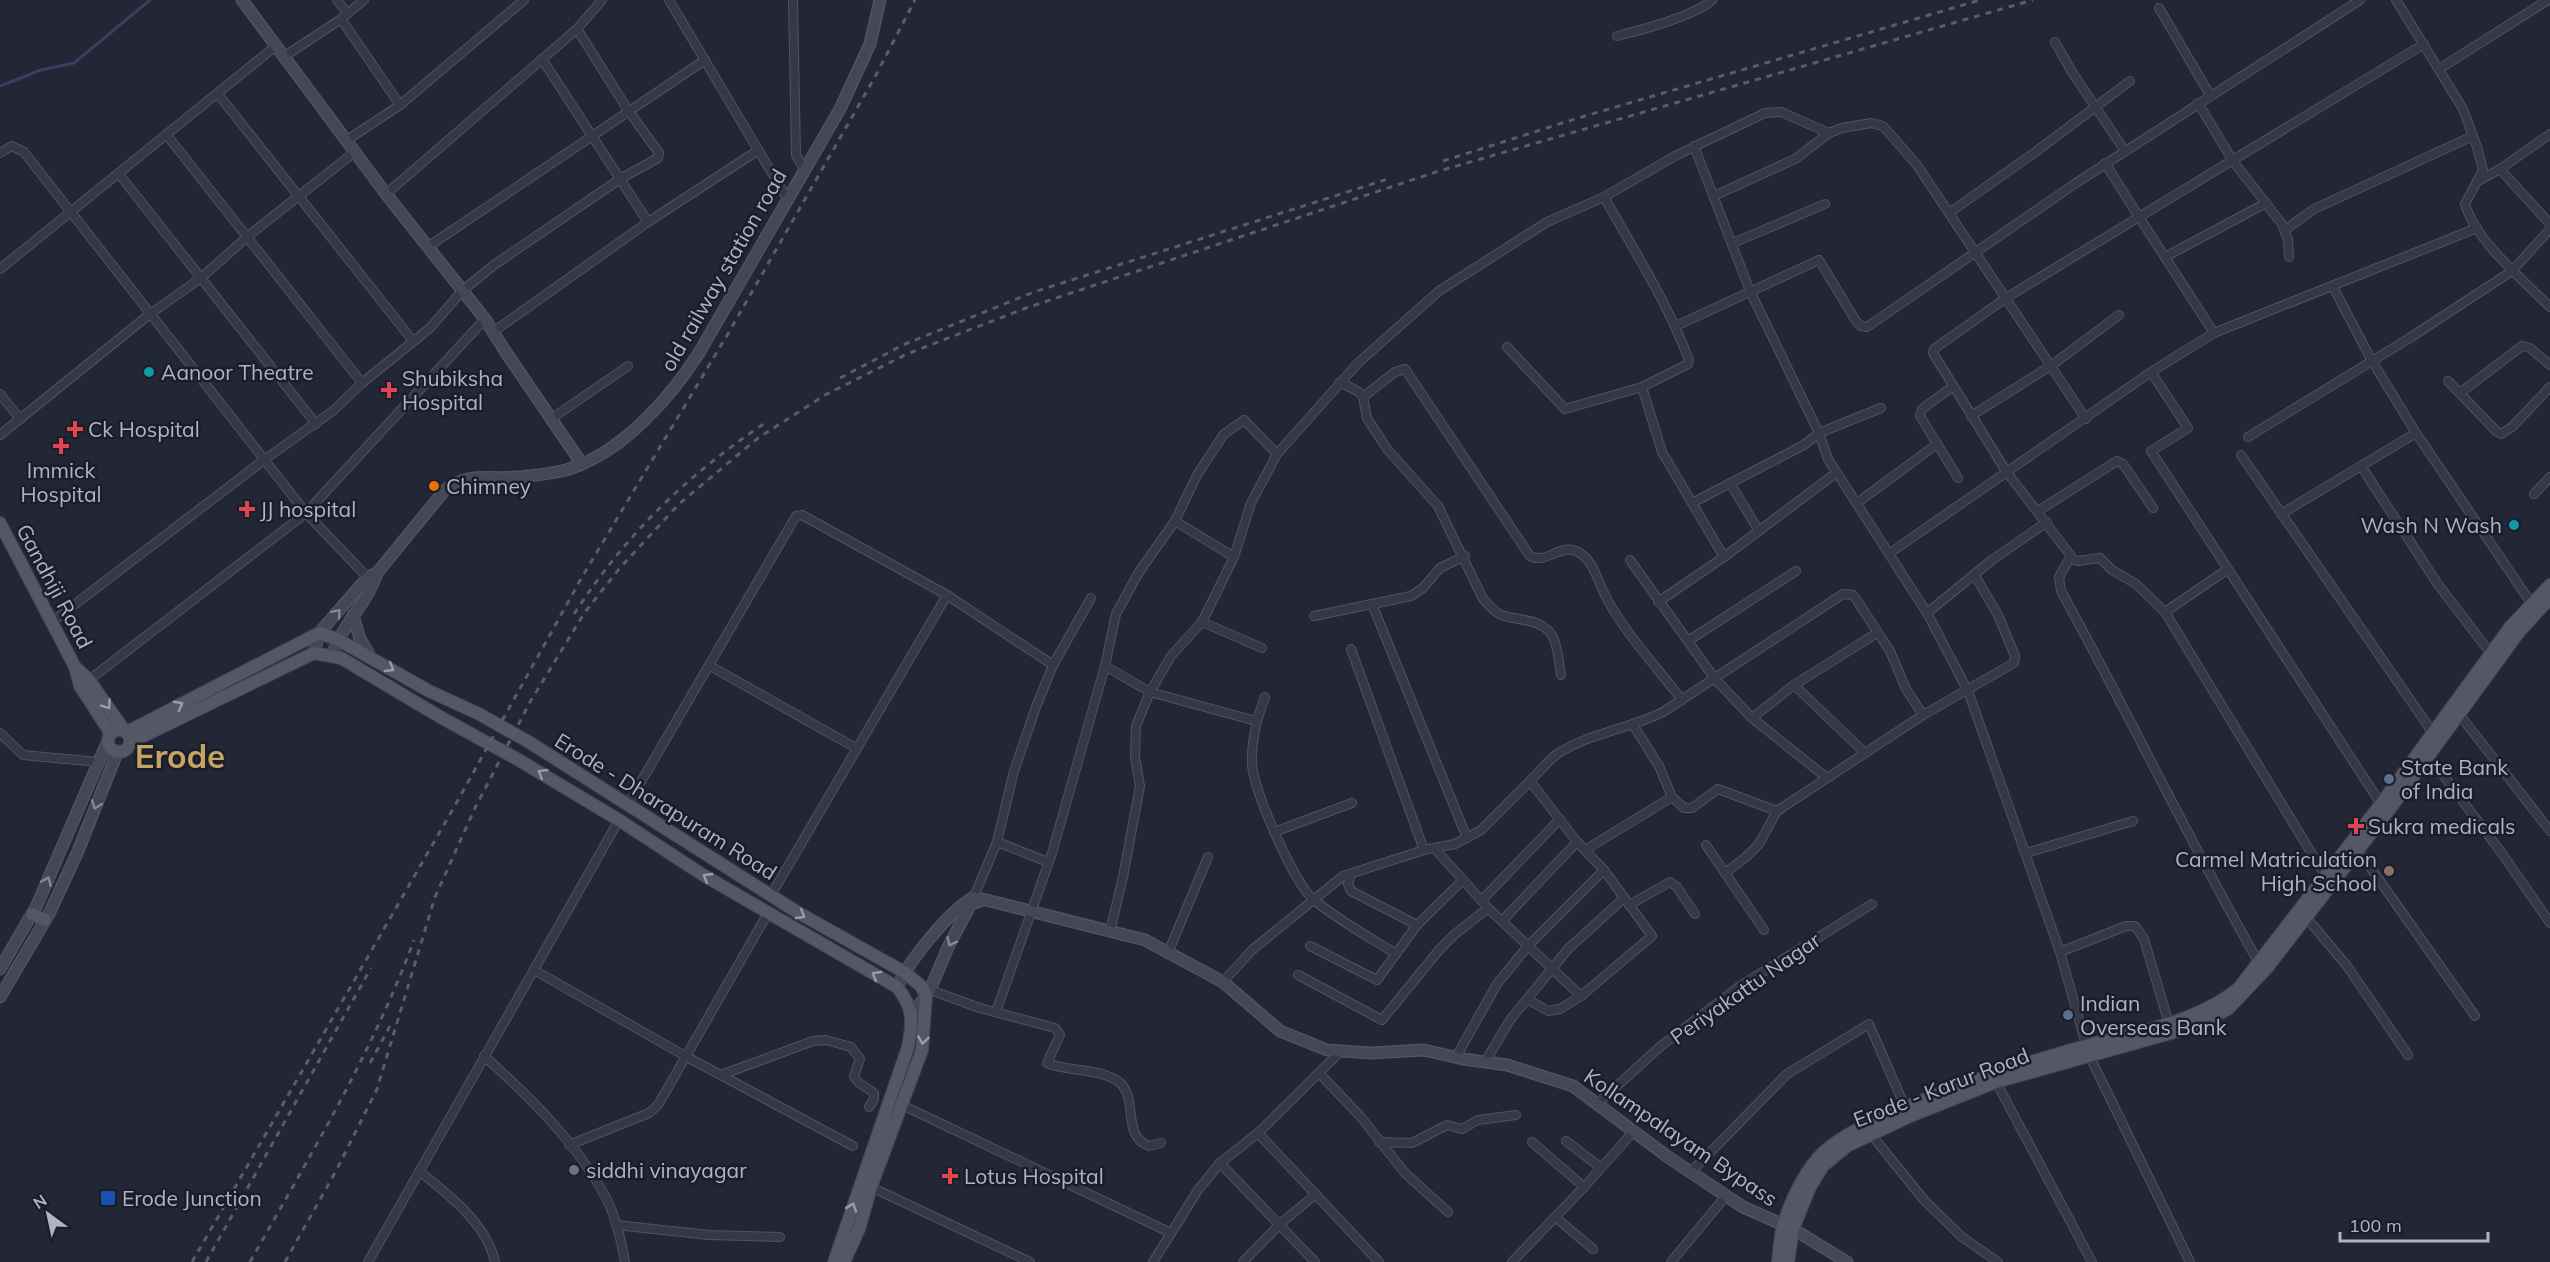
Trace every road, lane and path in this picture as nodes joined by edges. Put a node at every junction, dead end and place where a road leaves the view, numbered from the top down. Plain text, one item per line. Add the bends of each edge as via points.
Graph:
1 (242, 0) edge
2 (337, 0) edge
3 (363, 0) edge
4 (524, 0) edge
5 (602, 0) edge
6 (669, 0) edge
7 (794, 0) edge
8 (880, 0) edge
9 (1712, 0) edge
10 (2360, 0) edge
11 (2396, 0) edge
12 (2548, 0) edge
13 (2159, 8) dead end
14 (344, 16) junction
15 (577, 29) junction
16 (1617, 36) dead end
17 (2055, 42) dead end
18 (2424, 44) junction
19 (277, 45) junction
20 (285, 56) junction
21 (542, 59) junction
22 (705, 60) junction
23 (2439, 69) junction
24 (2130, 81) dead end
25 (218, 94) junction
26 (2210, 95) junction
27 (2199, 103) junction
28 (400, 105) junction
29 (2095, 107) junction
30 (628, 110) junction
31 (1830, 133) junction
32 (166, 134) junction
33 (2550, 134) edge
34 (590, 135) junction
35 (2473, 136) junction
36 (347, 140) junction
37 (1694, 146) junction
38 (356, 151) junction
39 (757, 151) junction
40 (2125, 151) junction
41 (0, 153) edge
42 (2233, 161) junction
43 (2105, 163) junction
44 (804, 169) junction
45 (2500, 169) junction
46 (119, 174) junction
47 (620, 179) junction
48 (2476, 182) junction
49 (386, 194) junction
50 (299, 195) junction
51 (1714, 196) junction
52 (1604, 197) junction
53 (788, 200) junction
54 (2266, 203) junction
55 (1825, 204) dead end
56 (69, 212) junction
57 (1949, 213) junction
58 (2139, 217) junction
59 (648, 222) junction
60 (2550, 224) edge
61 (2477, 228) junction
62 (2550, 229) edge
63 (2285, 230) junction
64 (247, 237) junction
65 (1733, 243) junction
66 (429, 246) junction
67 (1974, 252) junction
68 (2165, 257) junction
69 (2289, 257) dead end
70 (0, 269) edge
71 (2512, 271) junction
72 (201, 278) junction
73 (2333, 287) junction
74 (462, 291) junction
75 (1750, 291) junction
76 (2006, 298) junction
77 (2550, 307) edge
78 (150, 315) junction
79 (2119, 315) dead end
80 (485, 319) junction
81 (1676, 326) junction
82 (493, 332) junction
83 (2214, 333) junction
84 (413, 341) junction
85 (1508, 347) dead end
86 (2372, 362) junction
87 (2052, 365) junction
88 (2550, 365) edge
89 (628, 366) dead end
90 (2151, 372) junction
91 (2448, 381) dead end
92 (1340, 382) junction
93 (362, 383) junction
94 (1642, 387) junction
95 (1952, 387) junction
96 (2550, 387) edge
97 (2460, 393) junction
98 (0, 394) edge
99 (1363, 397) junction
100 (1881, 408) dead end
101 (1971, 416) junction
102 (20, 419) junction
103 (551, 419) junction
104 (2086, 419) junction
105 (316, 424) junction
106 (1819, 433) junction
107 (2416, 433) junction
108 (0, 435) edge
109 (2248, 437) dead end
110 (1937, 444) junction
111 (1277, 454) junction
112 (2241, 455) dead end
113 (264, 460) junction
114 (582, 464) junction
115 (2361, 466) junction
116 (2006, 471) junction
117 (1836, 473) junction
118 (2550, 477) edge
119 (1958, 478) dead end
120 (1730, 483) junction
121 (2534, 494) dead end
122 (1692, 503) junction
123 (1857, 503) junction
124 (2153, 508) dead end
125 (2038, 511) junction
126 (306, 513) junction
127 (2281, 514) junction
128 (1175, 521) junction
129 (2047, 522) junction
130 (0, 523) edge
131 (1759, 531) junction
132 (4, 540) edge
133 (1890, 553) junction
134 (1465, 556) junction
135 (1234, 557) junction
136 (1724, 557) junction
137 (2071, 559) junction
138 (1630, 560) dead end
139 (2228, 569) junction
140 (1796, 571) dead end
141 (1974, 574) junction
142 (373, 578) junction
143 (2550, 585) edge
144 (947, 595) junction
145 (1091, 598) dead end
146 (2550, 598) edge
147 (1658, 602) junction
148 (2531, 603) junction
149 (1372, 604) junction
150 (2165, 612) junction
151 (1927, 613) junction
152 (353, 615) junction
153 (1314, 616) dead end
154 (53, 621) junction
155 (1202, 622) junction
156 (319, 633) junction
157 (1877, 633) junction
158 (337, 639) junction
159 (1688, 641) junction
160 (1262, 648) dead end
161 (1351, 649) dead end
162 (314, 653) junction
163 (2491, 654) junction
164 (332, 656) junction
165 (370, 656) junction
166 (1053, 665) junction
167 (710, 666) junction
168 (1105, 666) junction
169 (75, 667) junction
170 (1561, 675) dead end
171 (1714, 679) junction
172 (89, 681) junction
173 (1794, 685) junction
174 (1968, 691) junction
175 (1150, 692) junction
176 (1265, 697) dead end
177 (1682, 700) junction
178 (2459, 714) junction
179 (1923, 715) junction
180 (1752, 718) junction
181 (1256, 721) junction
182 (1633, 724) junction
183 (0, 733) edge
184 (2433, 733) junction
185 (127, 735) junction
186 (109, 740) junction
187 (856, 747) junction
188 (118, 752) junction
189 (1865, 753) junction
190 (2428, 755) junction
191 (98, 762) junction
192 (1827, 778) junction
193 (1530, 781) junction
194 (1672, 796) junction
195 (1352, 803) dead end
196 (628, 804) junction
197 (2381, 804) junction
198 (1777, 811) junction
199 (1560, 819) junction
200 (619, 820) junction
201 (2133, 821) dead end
202 (2550, 831) edge
203 (1274, 832) junction
204 (1467, 838) junction
205 (997, 842) junction
206 (1578, 842) junction
207 (1706, 845) dead end
208 (2354, 845) junction
209 (1436, 849) junction
210 (1424, 850) junction
211 (1585, 850) junction
212 (2026, 853) junction
213 (1208, 856) dead end
214 (1048, 862) junction
215 (1604, 870) junction
216 (1351, 873) junction
217 (1725, 873) junction
218 (2326, 877) junction
219 (1463, 880) junction
220 (771, 895) junction
221 (1313, 900) junction
222 (1482, 900) junction
223 (972, 901) junction
224 (1627, 902) junction
225 (1872, 904) dead end
226 (1488, 908) junction
227 (1032, 910) junction
228 (768, 913) junction
229 (32, 914) junction
230 (1695, 914) dead end
231 (2306, 917) junction
232 (45, 920) junction
233 (1502, 921) junction
234 (2550, 923) edge
235 (1417, 925) junction
236 (1764, 930) dead end
237 (1110, 931) junction
238 (1310, 946) dead end
239 (1528, 946) junction
240 (1168, 952) junction
241 (2060, 952) junction
242 (1396, 954) junction
243 (2259, 963) junction
244 (0, 969) edge
245 (534, 970) junction
246 (1552, 970) junction
247 (904, 972) junction
248 (1298, 975) dead end
249 (1223, 982) junction
250 (897, 987) junction
251 (928, 993) junction
252 (1581, 996) junction
253 (0, 997) edge
254 (1527, 999) junction
255 (996, 1012) junction
256 (912, 1015) junction
257 (2475, 1016) dead end
258 (2169, 1024) junction
259 (2087, 1050) junction
260 (1341, 1051) junction
261 (2408, 1055) dead end
262 (484, 1056) junction
263 (687, 1057) junction
264 (1456, 1057) junction
265 (1485, 1062) junction
266 (1319, 1073) junction
267 (721, 1075) junction
268 (1994, 1078) junction
269 (1597, 1104) junction
270 (902, 1105) junction
271 (869, 1107) dead end
272 (1905, 1107) junction
273 (1516, 1115) dead end
274 (1633, 1132) junction
275 (1258, 1133) junction
276 (1870, 1133) junction
277 (1566, 1141) dead end
278 (1379, 1142) junction
279 (1532, 1142) dead end
280 (1161, 1143) dead end
281 (569, 1145) junction
282 (853, 1146) dead end
283 (1220, 1163) junction
284 (1601, 1168) junction
285 (419, 1171) junction
286 (1691, 1172) junction
287 (1584, 1186) junction
288 (871, 1187) junction
289 (1316, 1194) junction
290 (1726, 1196) junction
291 (1448, 1212) dead end
292 (1555, 1217) junction
293 (1280, 1224) junction
294 (616, 1225) junction
295 (1788, 1228) junction
296 (1171, 1233) junction
297 (780, 1237) dead end
298 (1593, 1249) dead end
299 (368, 1262) edge
300 (495, 1262) edge
301 (625, 1262) edge
302 (834, 1262) edge
303 (844, 1262) edge
304 (1030, 1262) edge
305 (1153, 1262) edge
306 (1243, 1262) edge
307 (1315, 1262) edge
308 (1379, 1262) edge
309 (1512, 1262) edge
310 (1671, 1262) edge
311 (1778, 1262) edge
312 (1788, 1262) edge
313 (1847, 1262) edge
314 (1998, 1262) edge
315 (2092, 1262) edge
316 (2190, 1262) edge

1 - 19 street
2 - 14 street
3 - 14 street
4 - 28 street
5 - 15 street
6 - 22 street
7 - 44 street via 796,155
8 - 44 street, old railway station road via 870,44 856,77
9 - 16 street via 1652,27
10 - 26 street
11 - 18 street
12 - 23 street
13 - 26 street
14 - 20 street
14 - 28 street
15 - 21 street
15 - 30 street
17 - 29 street
18 - 23 street
18 - 42 street
19 - 20 street
19 - 25 street
20 - 36 street
21 - 34 street
21 - 49 street
22 - 30 street
22 - 39 street
23 - 35 street via 2463,109
24 - 29 street
25 - 32 street
25 - 50 street
26 - 27 street
27 - 40 street
27 - 42 street
28 - 36 street
29 - 40 street
29 - 57 street
30 - 34 street
30 - 47 street via 660,155
31 - 37 street via 1772,111
31 - 51 street via 1795,159
31 - 57 street via 1871,123 1883,126 1917,165
32 - 46 street
32 - 64 street
33 - 45 street
34 - 47 street
34 - 66 street
35 - 48 street via 2482,170
35 - 63 street via 2314,209
36 - 38 street
37 - 51 street
37 - 52 street
38 - 49 street
38 - 50 street
39 - 53 street
39 - 59 street
40 - 43 street
41 - 56 street via 12,146 24,152
42 - 54 street
42 - 58 street
43 - 58 street
43 - 67 street
44 - 53 street, old railway station road
45 - 48 street
45 - 60 street
46 - 56 street
46 - 72 street
47 - 59 street
47 - 74 street
48 - 61 street via 2465,204
49 - 66 street
50 - 64 street
50 - 84 street
51 - 65 street
52 - 81 street
52 - 92 street via 1547,222 1439,291
53 - 114 street, old railway station road via 678,386 620,440
54 - 63 street
54 - 68 street
55 - 65 street
56 - 70 street
56 - 78 street
57 - 67 street
58 - 68 street
58 - 76 street
59 - 82 street
61 - 71 street
61 - 73 street
62 - 71 street
63 - 69 street
64 - 72 street
64 - 93 street
65 - 75 street
66 - 74 street
67 - 75 street via 1868,327 1856,321 1819,260
67 - 76 street
68 - 83 street
71 - 77 street
71 - 86 street
72 - 78 street
72 - 105 street
73 - 83 street
73 - 86 street
74 - 80 street
74 - 84 street via 430,328
75 - 81 street
75 - 106 street
76 - 87 street
76 - 95 street via 1933,350
78 - 102 street
78 - 113 street
79 - 87 street
80 - 82 street
80 - 126 street
81 - 94 street via 1688,364
82 - 103 street
83 - 90 street
84 - 93 street
85 - 94 street via 1565,409
86 - 107 street
86 - 109 street
87 - 101 street
87 - 104 street
88 - 97 street via 2522,346
89 - 103 street
90 - 104 street
90 - 139 street via 2188,428 2151,451
91 - 97 street
92 - 99 street
92 - 111 street
93 - 105 street
94 - 122 street via 1662,452
95 - 101 street
95 - 110 street via 1920,413
96 - 97 street via 2512,428 2501,434
98 - 102 street
99 - 134 street via 1364,412 1372,427 1397,462 1438,506
99 - 177 street via 1395,372 1405,369 1529,554 1539,559 1566,549 1581,554 1592,567 1612,609
100 - 106 street
101 - 116 street
102 - 108 street
103 - 114 street
104 - 116 street
105 - 113 street
106 - 117 street
106 - 120 street
107 - 115 street
107 - 148 street
110 - 119 street
110 - 123 street
111 - 128 street via 1244,420 1224,434 1197,475
111 - 135 street via 1251,503
112 - 127 street
113 - 126 street
113 - 154 street
114 - 142 street, old railway station road via 516,477 464,478 455,482
115 - 127 street
115 - 163 street via 2437,583
116 - 125 street
116 - 133 street
117 - 123 street
117 - 131 street
118 - 121 street
120 - 122 street
120 - 131 street
122 - 136 street
123 - 133 street
124 - 125 street via 2117,461
125 - 129 street
126 - 142 street
126 - 172 street
127 - 184 street
128 - 135 street
128 - 168 street via 1139,572 1116,614
129 - 137 street
129 - 141 street
130 - 132 main road, Gandhiji Road
131 - 136 street
132 - 154 main road, Gandhiji Road
133 - 151 street
134 - 149 street via 1440,568 1411,596
134 - 170 street via 1493,610 1545,628 1552,637
135 - 155 street
136 - 147 street
137 - 150 street via 2100,558 2136,584
137 - 243 street via 2060,578 2061,591
138 - 147 street
139 - 150 street
139 - 197 street
140 - 159 street
141 - 151 street
141 - 174 street via 1998,615 2015,658 2012,665
142 - 152 street
156 -> 142 street
143 - 148 main road, Erode - Karur Road
144 - 166 street
144 - 167 street via 799,514 792,519
144 - 187 street
145 - 166 street
146 - 178 main road, Erode - Karur Road via 2519,632
147 - 159 street
148 - 163 main road, Erode - Karur Road
149 - 153 street
149 - 204 street
150 - 218 street
151 - 174 street
152 - 158 street
152 - 165 street
154 - 169 main road, Gandhiji Road
155 - 160 street
155 - 175 street via 1171,656
156 - 158 main road, Erode - Dharapuram Road
156 - 162 street
185 -> 156 main road
157 - 171 street via 1853,595 1844,594
157 - 173 street
157 - 179 street
158 - 164 street
158 - 165 main road, Erode - Dharapuram Road
159 - 171 street
161 - 210 street
162 - 164 main road, Erode - Dharapuram Road
162 - 185 main road
163 - 184 main road, Erode - Karur Road
200 -> 164 main road, Erode - Dharapuram Road
165 -> 196 main road, Erode - Dharapuram Road via 528,742
166 - 205 street via 1014,771
167 - 187 street
167 - 196 street
168 - 175 street
168 - 214 street
169 - 172 main road, Gandhiji Road
169 - 186 main road, Gandhiji Road via 80,686
171 - 177 street
171 - 180 street
172 -> 185 main road, Gandhiji Road
173 - 180 street
173 - 189 street
174 - 179 street
174 - 212 street
175 - 181 street
175 - 237 street via 1136,726 1140,786
176 - 181 street
177 - 182 street
178 - 190 main road, Erode - Karur Road
178 - 202 street
179 - 189 street
180 - 192 street
181 - 203 street via 1251,763
182 - 193 street via 1563,751
182 - 194 street
183 - 191 street via 23,755
184 - 197 main road, Erode - Karur Road
185 - 186 main road via 117,730
185 - 188 main road via 128,748
186 - 188 main road via 111,752
186 - 191 street
187 - 220 street
188 -> 232 street
189 - 192 street
190 - 208 main road, Erode - Karur Road
190 - 234 street
229 -> 191 street
192 - 198 street
193 - 199 street
193 - 204 street
194 - 198 street via 1686,809 1715,791 1725,790
194 - 211 street
195 - 203 street
196 - 220 main road, Erode - Dharapuram Road
197 - 208 main road, Erode - Karur Road
198 - 217 street via 1759,844
199 - 206 street
199 - 222 street
228 -> 200 main road, Erode - Dharapuram Road
200 - 245 street
201 - 212 street
203 - 221 street
204 - 209 street
205 - 214 street
205 - 223 street
206 - 211 street
206 - 233 street
207 - 217 street
208 - 218 main road, Erode - Karur Road
208 - 231 main road, Erode - Karur Road
208 - 257 street
209 - 210 street
209 - 219 street
210 - 216 street
211 - 215 street
212 - 241 street
213 - 240 street
214 - 227 street
215 - 224 street
215 - 239 street
216 - 221 street
216 - 235 street via 1351,891
217 - 236 street
218 - 243 main road, Erode - Karur Road
219 - 222 street
219 - 235 street
220 -> 247 main road, Erode - Dharapuram Road
221 - 242 street
221 - 249 street via 1252,950
222 - 226 street
223 - 227 street, Kollampalayam Bypass via 985,898
223 - 247 street via 949,916
223 -> 251 street
224 - 230 street via 1670,882
224 - 246 street via 1568,949
224 - 252 street via 1652,936
225 - 269 street, Periyakattu Nagar via 1740,986 1661,1046
226 - 233 street
226 - 248 street via 1439,950 1382,1020
227 - 237 street, Kollampalayam Bypass
227 - 255 street
250 -> 228 main road, Erode - Dharapuram Road
228 - 263 street
229 - 232 main road
229 - 244 street
231 - 259 main road, Erode - Karur Road via 2267,968 2228,1009 2192,1026
231 - 261 street via 2347,966
232 - 253 street
233 - 239 street
235 - 242 street
237 - 240 street, Kollampalayam Bypass via 1145,940
238 - 242 street via 1377,980
239 - 246 street
239 - 264 street via 1497,984
240 - 249 street, Kollampalayam Bypass
241 - 258 street via 2135,926 2144,939
241 - 259 street
243 - 258 main road, Erode - Karur Road via 2223,1001
245 - 262 street
245 - 263 street
246 - 252 street
246 - 254 street
247 - 250 street
247 - 251 main road, Erode - Dharapuram Road
249 - 260 street, Kollampalayam Bypass via 1280,1031 1326,1050
250 - 256 main road via 909,1003
251 - 255 street
251 - 256 street
251 -> 270 main road via 922,1050
252 - 254 street via 1560,1009 1548,1011
254 - 265 street
255 - 280 street via 1058,1029 1059,1039 1047,1064 1118,1081 1126,1093 1139,1140 1149,1146
302 -> 256 main road via 908,1047
258 - 259 main road, Erode - Karur Road
259 - 268 main road, Erode - Karur Road
259 - 316 street
260 - 264 street, Kollampalayam Bypass via 1424,1050
260 - 266 street
262 - 281 street via 528,1096
262 - 285 street
263 - 267 street
263 - 281 street via 649,1113
264 - 265 street, Kollampalayam Bypass
265 - 269 street, Kollampalayam Bypass via 1573,1086
266 - 275 street
266 - 278 street
267 - 271 street via 805,1043 826,1041 857,1052 860,1059 854,1076 874,1093
267 - 282 street
268 - 272 main road, Erode - Karur Road
268 - 276 main road, Erode - Karur Road
268 - 315 street
269 - 274 street, Kollampalayam Bypass
270 - 288 main road
270 - 296 street
272 - 286 street via 1869,1024 1787,1074
272 - 295 main road, Erode - Karur Road via 1864,1126 1818,1158 1801,1184
273 - 278 street via 1478,1120 1461,1129 1447,1125 1412,1143
274 - 284 street
274 - 286 street, Kollampalayam Bypass
275 - 283 street
275 - 289 street
276 - 295 main road, Erode - Karur Road via 1823,1166
276 - 314 street via 1924,1200 1962,1237
277 - 284 street
278 - 291 street via 1405,1173
279 - 287 street
281 - 294 street via 606,1197
283 - 293 street
283 - 296 street
284 - 287 street
285 - 299 street
285 - 300 street via 473,1220
286 - 290 street, Kollampalayam Bypass
287 - 292 street
288 - 303 main road
288 - 304 street
289 - 293 street
289 - 308 street
290 - 295 street, Kollampalayam Bypass
290 - 310 street
292 - 298 street
292 - 309 street
293 - 306 street
293 - 307 street
294 - 297 street via 710,1235
294 - 301 street
295 - 311 main road, Erode - Karur Road
295 - 312 main road, Erode - Karur Road
295 - 313 street, Kollampalayam Bypass
296 - 305 street

